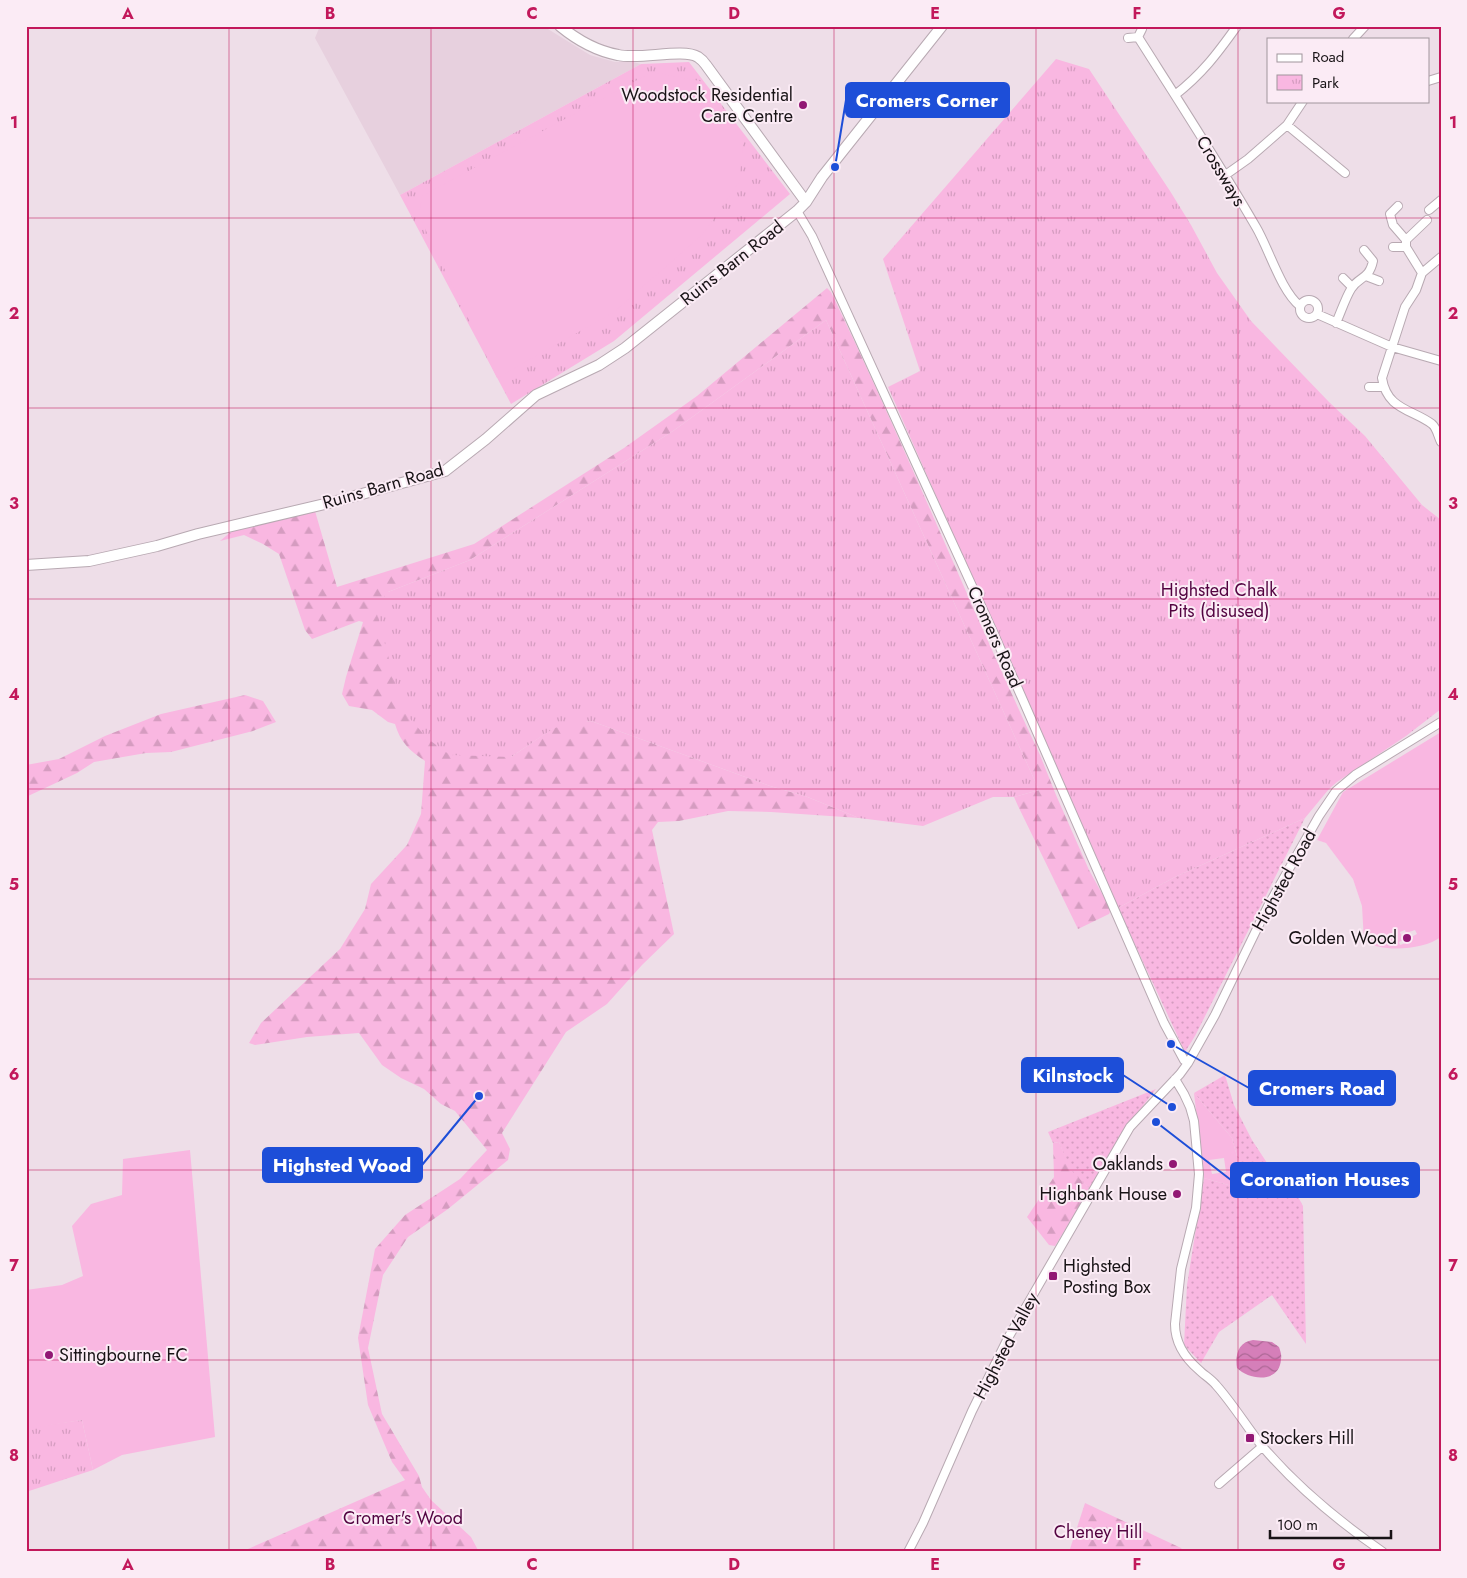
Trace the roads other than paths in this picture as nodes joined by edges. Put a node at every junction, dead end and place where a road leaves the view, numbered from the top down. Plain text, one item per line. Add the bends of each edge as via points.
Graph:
1 (560, 26) edge
2 (942, 26) edge
3 (1237, 26) edge
4 (1365, 26) edge
5 (1142, 29) dead end
6 (1138, 37) junction
7 (1128, 38) dead end
8 (1354, 38) edge
9 (1175, 95) junction
10 (1302, 102) edge
11 (1287, 125) junction
12 (1345, 173) dead end
13 (1224, 176) junction
14 (1441, 200) edge
15 (806, 202) junction
16 (1398, 206) dead end
17 (1429, 210) dead end
18 (798, 211) junction
19 (1427, 220) dead end
20 (1406, 244) junction
21 (1393, 247) dead end
22 (1364, 250) dead end
23 (1441, 258) edge
24 (1422, 273) junction
25 (1366, 276) junction
26 (1342, 278) dead end
27 (1379, 281) dead end
28 (1352, 287) junction
29 (1300, 306) junction
30 (1317, 314) junction
31 (1336, 323) junction
32 (1392, 346) junction
33 (1441, 361) edge
34 (1369, 387) dead end
35 (1383, 387) junction
36 (1441, 442) edge
37 (26, 565) edge
38 (1441, 722) edge
39 (1188, 1063) junction
40 (1175, 1079) junction
41 (1263, 1446) junction
42 (1219, 1484) dead end
43 (908, 1552) edge
44 (1382, 1552) edge

1 - 15 street via 592,47 619,56 685,53 698,57
2 - 15 street, Ruins Barn Road
3 - 9 street via 1202,73
4 - 8 street
5 - 6 street
6 - 7 street
6 - 9 street, Crossways
9 - 13 street, Crossways
10 - 11 street
11 - 12 street
11 - 13 street
13 - 29 street, Crossways via 1256,228 1290,295
14 - 17 street
15 - 18 street, Ruins Barn Road
16 - 20 street via 1390,214 1391,221
18 - 37 street, Ruins Barn Road via 625,348 599,365 536,395 445,470 157,546 90,561
18 - 39 street, Cromers Road via 994,634 1164,1023
19 - 20 street
20 - 21 street
20 - 24 street
22 - 25 street via 1373,261
23 - 24 street
24 - 32 street via 1405,307
25 - 27 street
25 - 28 street
26 - 28 street
28 - 31 street
29 - 30 street, Crossways via 1300,313 1308,319
29 - 30 street, Crossways via 1306,300 1311,301 1317,306
30 - 31 street, Crossways
31 - 32 street, Crossways
32 - 33 street, Crossways
32 - 35 street via 1382,378
34 - 35 street
35 - 36 street via 1397,405 1432,424
38 - 39 street, Highsted Road via 1355,775 1336,792 1268,906
39 - 40 street, Highsted Road
40 - 41 street via 1194,1121 1200,1174 1196,1208 1181,1269 1175,1333 1180,1347 1196,1368 1215,1384
40 - 43 street, Highsted Valley via 1130,1127 1008,1338
41 - 42 street
41 - 44 street via 1322,1507

